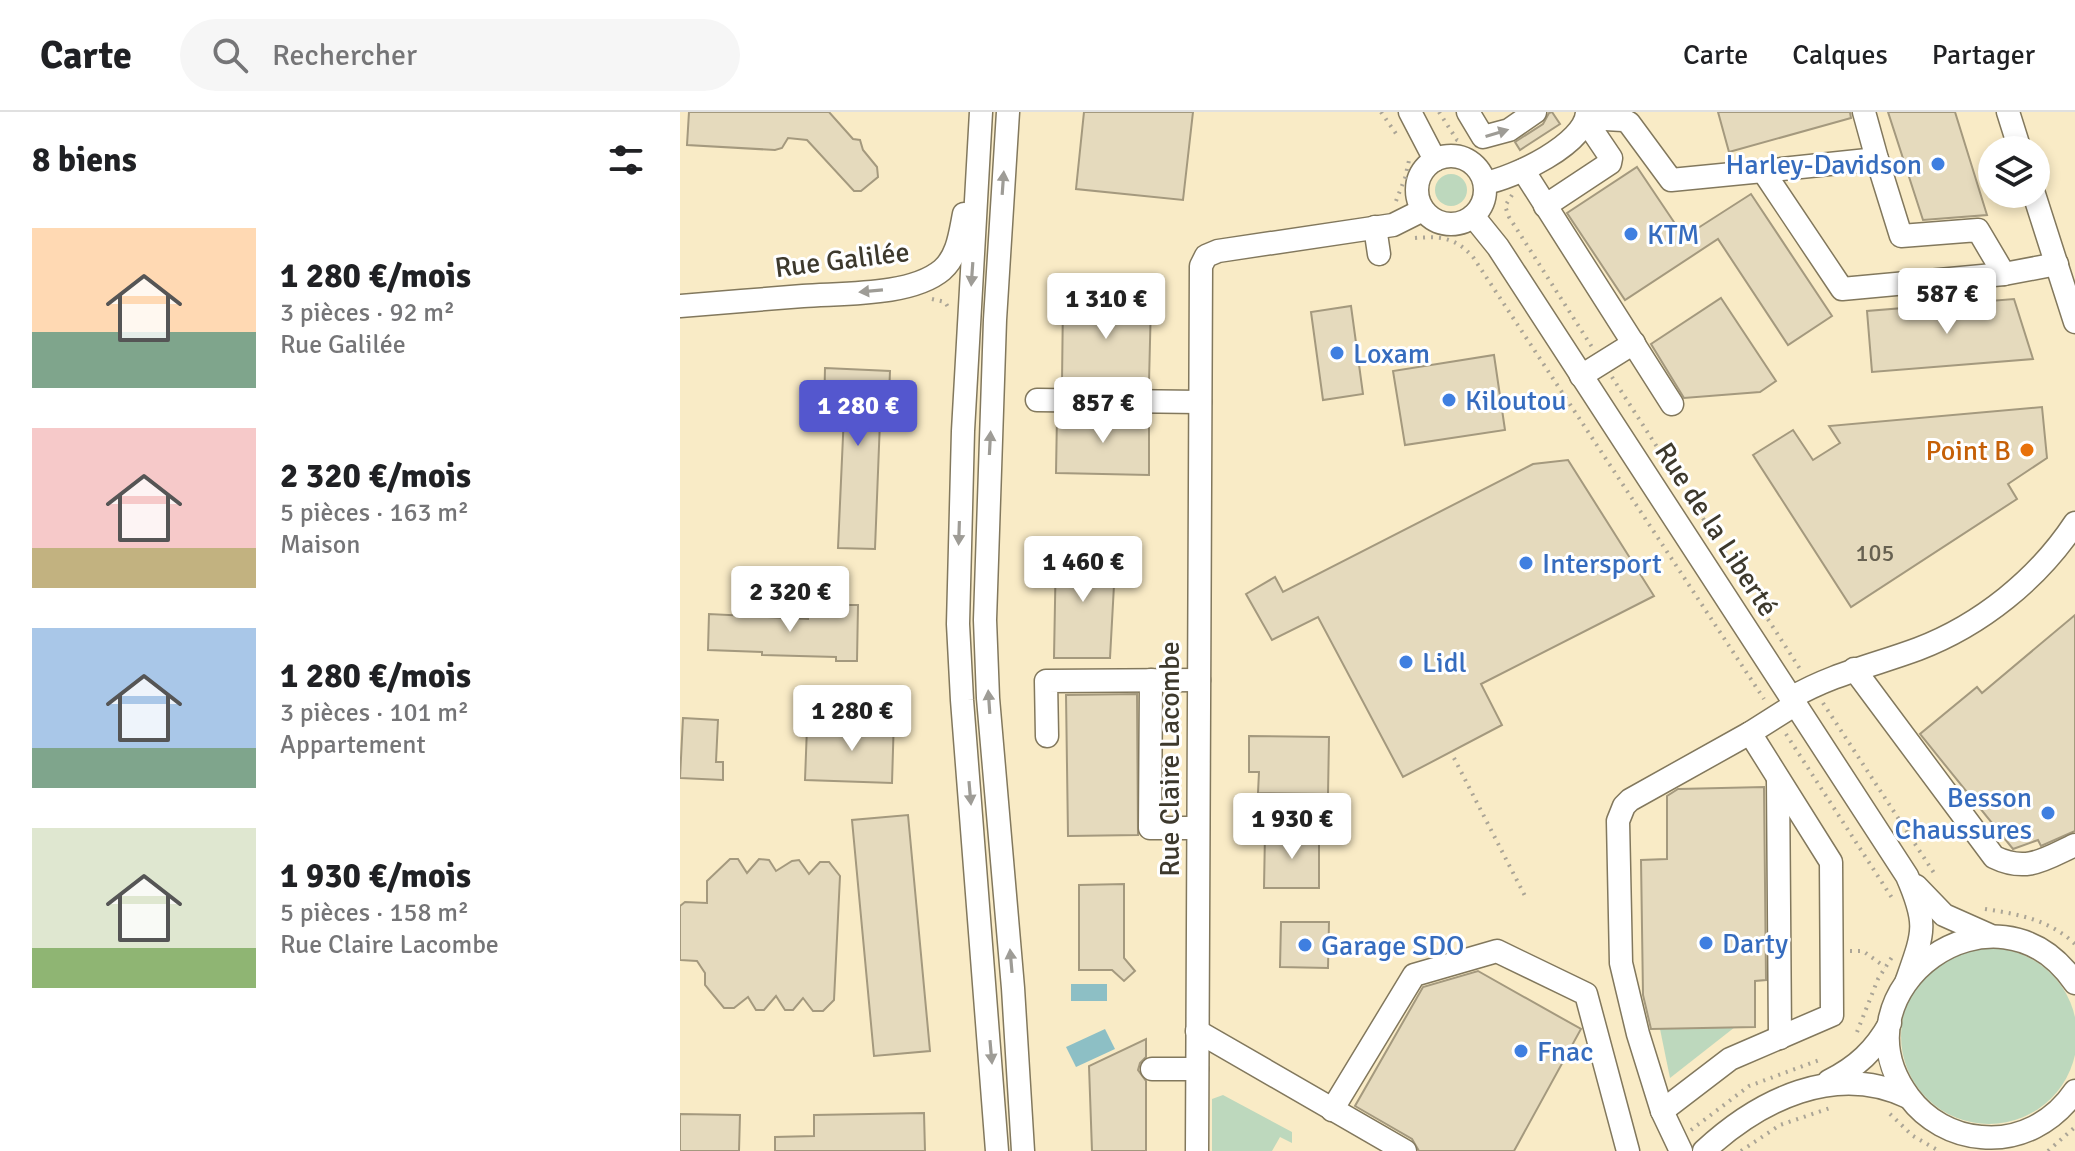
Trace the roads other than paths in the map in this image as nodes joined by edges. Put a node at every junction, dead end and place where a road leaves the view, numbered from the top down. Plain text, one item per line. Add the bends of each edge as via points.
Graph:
1 (981, 112) edge
2 (1008, 112) edge
3 (1410, 112) edge
4 (1468, 112) edge
5 (1535, 112) edge
6 (1864, 112) edge
7 (2008, 112) edge
8 (1587, 117) edge
9 (2016, 136) edge
10 (1877, 159) junction
11 (1435, 160) junction
12 (977, 162) junction
13 (1763, 171) junction
14 (1504, 178) junction
15 (1545, 206) junction
16 (2039, 208) edge
17 (1423, 210) junction
18 (1473, 216) junction
19 (1384, 226) junction
20 (1379, 254) dead end
21 (2057, 264) junction
22 (2004, 274) junction
23 (680, 306) edge
24 (2075, 322) edge
25 (1634, 343) junction
26 (1581, 376) junction
27 (1037, 400) dead end
28 (1200, 402) junction
29 (1672, 404) dead end
30 (2075, 523) edge
31 (1854, 669) junction
32 (1151, 680) junction
33 (1199, 680) junction
34 (1799, 696) junction
35 (1750, 733) junction
36 (1047, 736) dead end
37 (1778, 778) junction
38 (1198, 828) junction
39 (2075, 845) edge
40 (1907, 876) junction
41 (1994, 936) junction
42 (2074, 979) edge
43 (1907, 980) junction
44 (1890, 1023) junction
45 (1197, 1031) junction
46 (1780, 1038) junction
47 (1152, 1069) dead end
48 (1197, 1069) junction
49 (1821, 1085) junction
50 (2075, 1091) edge
51 (1908, 1097) junction
52 (1332, 1110) junction
53 (1662, 1111) junction
54 (2038, 1125) junction
55 (1958, 1133) junction
56 (997, 1151) edge
57 (1023, 1151) edge
58 (1197, 1151) edge
59 (1405, 1151) edge
60 (1628, 1151) edge
61 (1681, 1151) edge
62 (1704, 1151) edge
63 (1976, 1151) edge
64 (2022, 1151) edge

1 - 12 street
57 -> 2 street via 985,620
3 - 11 street
4 -> 5 street via 1483,137 1509,130
6 - 10 street
7 - 9 street
8 - 13 street via 1629,123 1671,180
8 - 14 street via 1578,135
8 - 15 street via 1610,163
10 - 13 street
10 - 22 street via 1901,236 1978,230
11 - 14 street via 1466,159
11 - 17 street via 1418,180
12 -> 23 street, Rue Galilée via 953,256 925,280 878,290
12 -> 56 street via 958,624
13 - 22 street via 1842,289
14 - 15 street
14 - 18 street
15 - 25 street
16 - 21 street
17 - 18 street via 1450,224
17 - 19 street, Rue Claire Lacombe
18 - 26 street, Rue de la Liberté
19 - 20 street
19 - 28 street, Rue Claire Lacombe via 1206,256 1201,272
21 - 22 street
21 - 24 street
25 - 26 street
25 - 29 street
26 - 34 street, Rue de la Liberté
27 - 28 street
28 - 33 street, Rue Claire Lacombe
30 - 31 street via 2029,577 1980,617 1932,643
31 - 34 street
31 - 39 street via 1994,857 2022,866
32 - 33 street
32 - 36 street via 1046,681
32 - 38 street via 1150,828
33 - 38 street, Rue Claire Lacombe
34 - 35 street
34 - 40 street, Rue de la Liberté
35 - 37 street
35 - 53 street via 1630,800 1619,813 1621,963
37 - 46 street
37 - 46 street via 1831,862 1832,877 1832,1015
38 - 45 street, Rue Claire Lacombe
40 - 41 street, Rue de la Liberté via 1944,915
40 - 43 street, Rue de la Liberté via 1923,925
41 - 42 street, Rue de la Liberté via 2036,948
41 - 43 street via 1941,949
43 - 44 street, Rue de la Liberté
44 - 49 street via 1864,1059
44 - 51 street via 1892,1062
45 - 48 street, Rue Claire Lacombe
45 - 52 street
46 - 53 street via 1730,1059
47 - 48 street
48 - 58 street, Rue Claire Lacombe via 1188,1127
49 - 51 street via 1868,1083
49 - 62 street via 1767,1104
50 - 54 street
51 - 55 street via 1930,1118
52 - 59 street
52 - 60 street via 1414,975 1497,951 1586,994
53 - 61 street
54 - 55 street via 2003,1137
54 - 64 street
55 - 63 street

